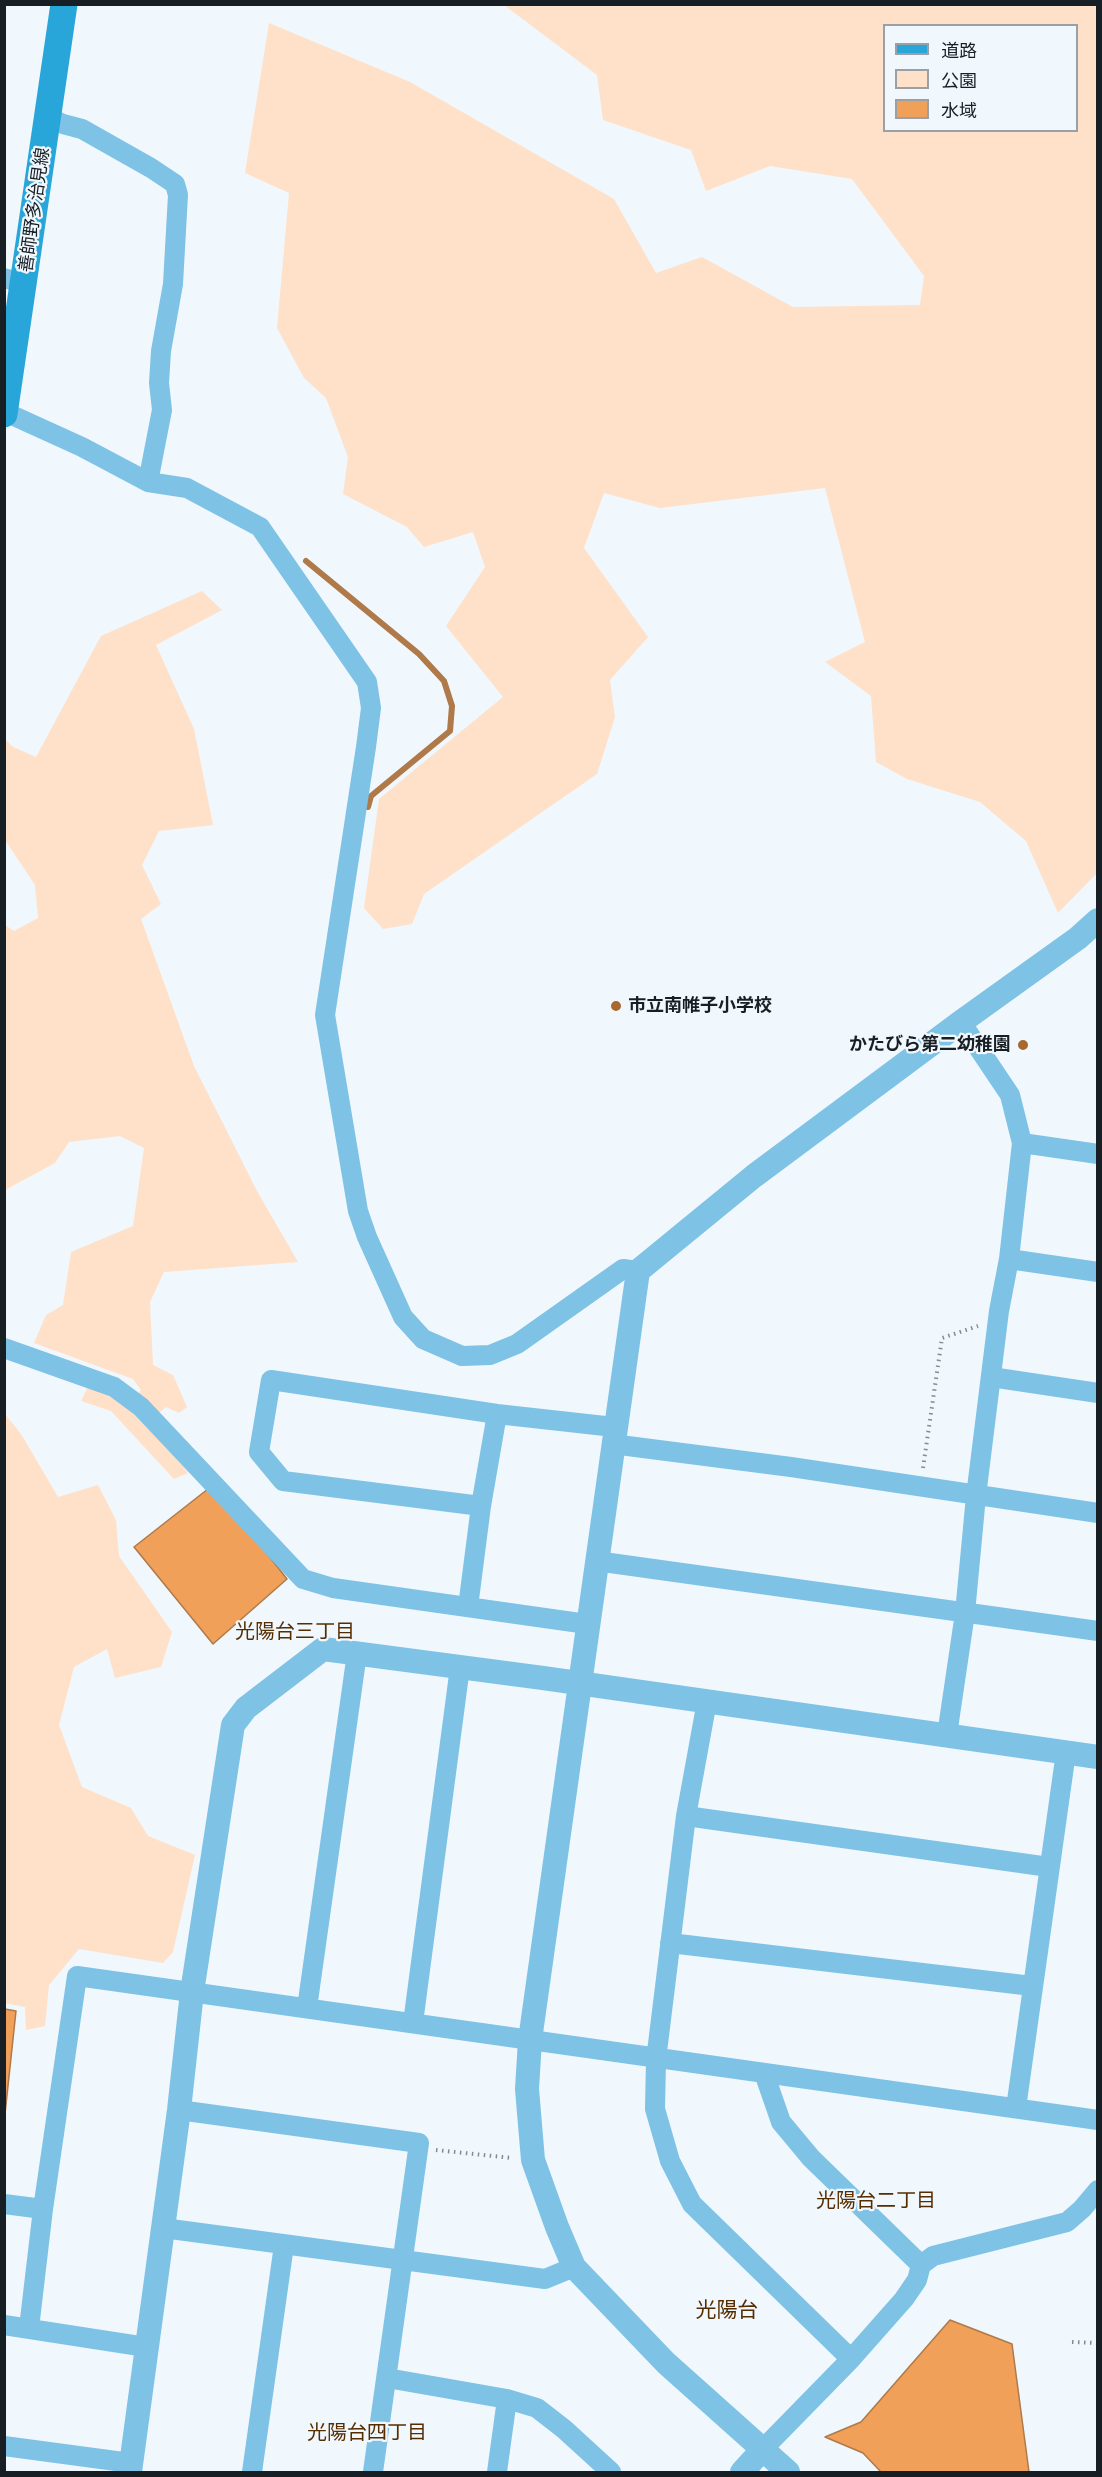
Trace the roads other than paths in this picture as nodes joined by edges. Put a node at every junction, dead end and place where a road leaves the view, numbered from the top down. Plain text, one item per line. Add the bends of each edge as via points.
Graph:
1 (64, 4) edge
2 (48, 117) junction
3 (15, 281) edge
4 (5, 413) edge
5 (148, 482) junction
6 (1098, 920) edge
7 (961, 1022) junction
8 (1022, 1143) junction
9 (1098, 1154) edge
10 (1009, 1259) junction
11 (638, 1271) junction
12 (1098, 1272) edge
13 (4, 1348) edge
14 (991, 1377) junction
15 (1098, 1393) edge
16 (497, 1414) junction
17 (613, 1436) junction
18 (976, 1496) junction
19 (481, 1506) junction
20 (1098, 1513) edge
21 (596, 1561) junction
22 (468, 1607) junction
23 (965, 1613) junction
24 (587, 1624) junction
25 (1098, 1631) edge
26 (357, 1653) junction
27 (460, 1667) junction
28 (579, 1683) junction
29 (707, 1701) junction
30 (947, 1735) junction
31 (1066, 1752) junction
32 (1098, 1756) edge
33 (686, 1815) junction
34 (1049, 1867) junction
35 (670, 1943) junction
36 (1032, 1986) junction
37 (192, 1992) junction
38 (307, 2008) junction
39 (413, 2023) junction
40 (530, 2040) junction
41 (656, 2060) junction
42 (764, 2073) junction
43 (1016, 2108) junction
44 (179, 2110) junction
45 (1098, 2120) edge
46 (1098, 2190) edge
47 (4, 2204) edge
48 (43, 2209) junction
49 (163, 2228) junction
50 (284, 2245) junction
51 (402, 2261) junction
52 (921, 2265) junction
53 (574, 2266) junction
54 (4, 2325) edge
55 (29, 2328) junction
56 (146, 2347) junction
57 (851, 2359) junction
58 (387, 2378) junction
59 (507, 2398) junction
60 (4, 2446) edge
61 (763, 2449) junction
62 (130, 2468) edge
63 (252, 2472) edge
64 (373, 2472) edge
65 (497, 2472) edge
66 (611, 2472) edge
67 (742, 2472) edge
68 (788, 2472) edge

1 - 2 main road, 善師野多治見線
2 - 3 main road, 善師野多治見線
2 - 5 street via 82,129 176,184 173,284 160,351 162,410
3 - 4 main road, 善師野多治見線
4 - 5 street
5 - 11 street via 187,488 260,526 368,682 371,708 358,814 325,1015 358,1211 403,1317 423,1339 462,1356 490,1355 517,1344 623,1269
6 - 7 street
7 - 8 street via 1010,1095
7 - 11 street via 754,1176
8 - 9 street
8 - 10 street
10 - 12 street
10 - 14 street
11 - 17 street
13 - 22 street via 114,1387 141,1407 303,1579 333,1588
14 - 15 street
14 - 18 street
16 - 17 street
16 - 19 street
16 - 19 street via 271,1380 259,1452 283,1481
17 - 18 street
17 - 21 street
18 - 20 street
18 - 23 street
19 - 22 street
21 - 23 street
21 - 24 street
22 - 24 street
23 - 25 street
23 - 30 street
24 - 28 street
26 - 27 street
26 - 37 street via 323,1649 246,1708 232,1725
26 - 38 street
27 - 28 street
27 - 39 street
28 - 29 street
28 - 40 street
29 - 30 street
29 - 33 street
30 - 31 street
31 - 32 street
31 - 34 street
33 - 34 street
33 - 35 street
34 - 36 street
35 - 36 street
35 - 41 street
36 - 43 street
37 - 38 street
37 - 44 street
37 - 48 street via 77,1976
38 - 39 street
39 - 40 street
40 - 41 street
40 - 53 street via 527,2089 533,2160
41 - 42 street
41 - 57 street via 655,2109 670,2162 692,2204
42 - 43 street
42 - 52 street via 781,2122 811,2158
43 - 45 street
44 - 49 street
44 - 51 street via 419,2143
46 - 52 street via 1067,2222 933,2256
47 - 48 street
48 - 55 street
49 - 50 street
49 - 56 street
50 - 51 street
50 - 63 street
51 - 53 street via 544,2279
51 - 58 street
52 - 57 street via 917,2280 904,2299
53 - 61 street via 666,2363
54 - 55 street
55 - 56 street
56 - 62 street
57 - 61 street
58 - 59 street
58 - 64 street
59 - 65 street
59 - 66 street via 537,2408
60 - 62 street
61 - 67 street
61 - 68 street

